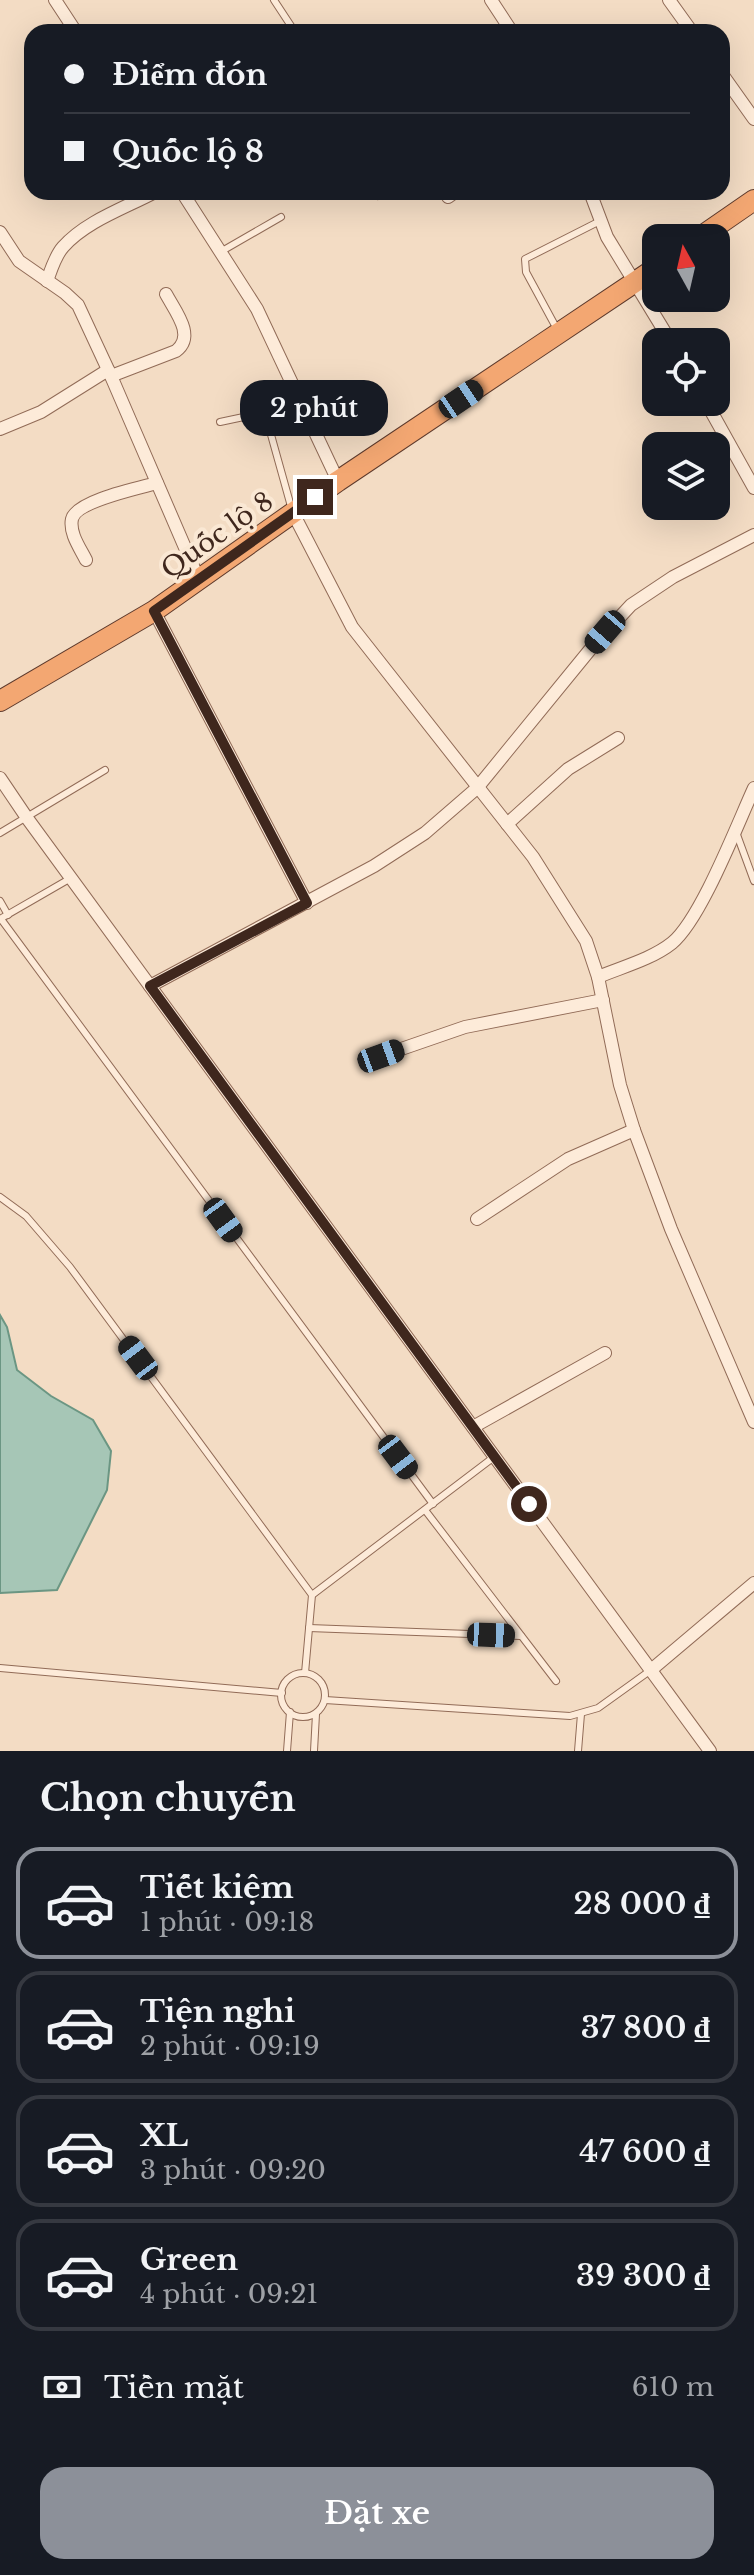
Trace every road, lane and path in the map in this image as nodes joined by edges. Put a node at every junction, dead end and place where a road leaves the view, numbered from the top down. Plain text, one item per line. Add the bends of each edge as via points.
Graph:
1 (55, 0) edge
2 (274, 0) edge
3 (491, 0) edge
4 (669, 0) edge
5 (71, 24) edge
6 (289, 24) edge
7 (505, 24) edge
8 (686, 24) edge
9 (730, 85) edge
10 (754, 119) edge
11 (140, 200) edge
12 (187, 200) edge
13 (593, 200) edge
14 (754, 200) edge
15 (281, 217) dead end
16 (600, 221) junction
17 (719, 224) edge
18 (0, 232) edge
19 (221, 251) junction
20 (642, 277) edge
21 (47, 281) junction
22 (635, 282) junction
23 (166, 294) dead end
24 (663, 328) edge
25 (560, 333) junction
26 (110, 373) junction
27 (714, 416) edge
28 (220, 422) dead end
29 (0, 429) edge
30 (338, 481) junction
31 (157, 483) junction
32 (754, 488) edge
33 (293, 513) junction
34 (754, 535) edge
35 (86, 560) dead end
36 (199, 580) junction
37 (154, 611) junction
38 (0, 701) edge
39 (618, 738) dead end
40 (105, 770) dead end
41 (0, 778) edge
42 (477, 788) junction
43 (754, 788) edge
44 (27, 818) junction
45 (507, 824) junction
46 (735, 829) junction
47 (0, 833) edge
48 (71, 878) junction
49 (754, 881) edge
50 (0, 901) edge
51 (307, 903) junction
52 (8, 915) junction
53 (0, 919) edge
54 (598, 977) junction
55 (150, 986) junction
56 (603, 1000) junction
57 (381, 1056) dead end
58 (634, 1130) junction
59 (0, 1197) edge
60 (477, 1219) dead end
61 (605, 1353) dead end
62 (754, 1422) edge
63 (473, 1427) junction
64 (494, 1456) junction
65 (433, 1504) junction
66 (425, 1510) junction
67 (754, 1583) edge
68 (312, 1595) junction
69 (309, 1628) junction
70 (521, 1636) junction
71 (0, 1668) edge
72 (651, 1670) junction
73 (305, 1673) junction
74 (556, 1681) dead end
75 (282, 1693) junction
76 (325, 1700) junction
77 (290, 1712) junction
78 (316, 1714) junction
79 (581, 1714) junction
80 (287, 1751) edge
81 (314, 1751) edge
82 (578, 1751) edge
83 (710, 1751) edge

1 - 5 street
2 - 6 lane
3 - 7 street
4 - 8 street
9 - 10 street
11 - 21 street via 73,238
12 - 19 street
13 - 16 street
14 - 17 highway
15 - 19 lane
16 - 22 street
16 - 25 lane via 525,259 526,272
18 - 21 street via 19,261
19 - 30 street via 274,343
20 - 22 highway, Quốc lộ 8
21 - 26 street via 78,305
22 - 24 street
22 - 25 highway, Quốc lộ 8
23 - 26 street via 183,326 183,345
25 - 30 highway, Quốc lộ 8
26 - 29 street
26 - 31 street
27 - 32 street
28 - 33 lane via 253,415 268,424
30 - 33 highway, Quốc lộ 8
31 - 35 street via 76,510 72,531
31 - 36 street
33 - 36 highway, Quốc lộ 8
33 - 42 street via 352,627
34 - 42 street via 631,605
36 - 37 highway, Quốc lộ 8
37 - 38 highway, Quốc lộ 8
37 - 51 street
39 - 45 street via 568,769
40 - 44 lane
41 - 44 street
42 - 45 street
42 - 51 street via 425,833
43 - 46 street
44 - 47 lane
44 - 48 street
45 - 54 street via 574,920
46 - 49 lane
46 - 54 street via 676,940
48 - 52 lane
48 - 55 street
50 - 52 lane
51 - 55 street
52 - 53 lane
53 - 65 lane
54 - 56 street
55 - 63 street
56 - 57 street via 465,1027
56 - 58 street
58 - 60 street via 558,1165
58 - 62 street
59 - 68 lane via 26,1216 70,1267
61 - 63 street
63 - 64 street
64 - 65 lane
64 - 72 street
65 - 66 lane
66 - 68 lane
66 - 70 lane
67 - 72 street
68 - 69 lane
69 - 70 lane
69 - 73 lane
70 - 74 lane
71 - 75 lane
72 - 79 lane
72 - 83 street
73 - 75 lane via 286,1681
73 - 76 lane via 322,1683
75 - 77 lane
76 - 78 lane
76 - 79 lane via 556,1717
77 - 78 lane via 302,1717
77 - 80 lane
78 - 81 lane
79 - 82 lane

